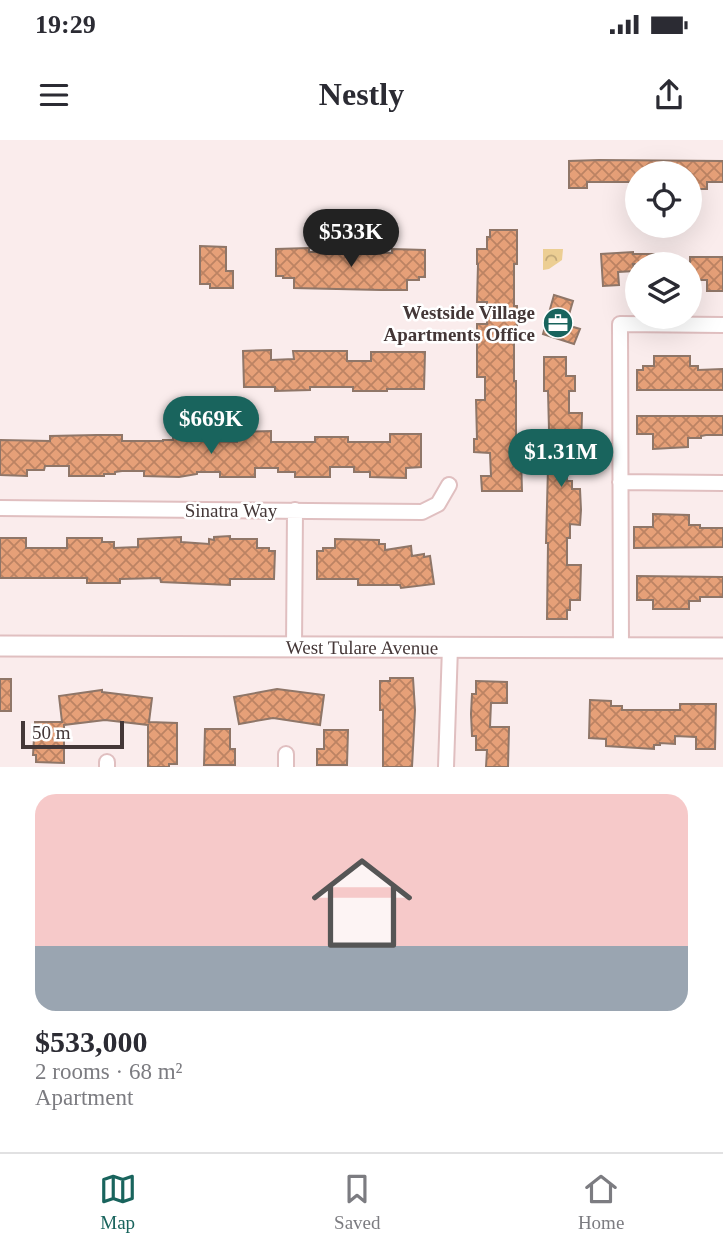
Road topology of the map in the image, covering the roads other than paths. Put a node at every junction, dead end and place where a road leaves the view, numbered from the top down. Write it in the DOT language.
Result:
graph roads {
  1 [pos="723,325"];
  2 [pos="620,482"];
  3 [pos="723,483"];
  4 [pos="449,485"];
  5 [pos="0,508"];
  6 [pos="295,510"];
  7 [pos="0,646"];
  8 [pos="294,647"];
  9 [pos="450,647"];
  10 [pos="621,648"];
  11 [pos="723,648"];
  12 [pos="446,767"];
  1 -- 2 [label="street"];
  2 -- 3 [label="street"];
  2 -- 10 [label="street"];
  4 -- 6 [label="street, Sinatra Way"];
  5 -- 6 [label="street, Sinatra Way"];
  6 -- 8 [label="street"];
  7 -- 8 [label="street, West Tulare Avenue"];
  8 -- 9 [label="street, West Tulare Avenue"];
  9 -- 10 [label="street, West Tulare Avenue"];
  9 -- 12 [label="street"];
  10 -- 11 [label="street, West Tulare Avenue"];
}
